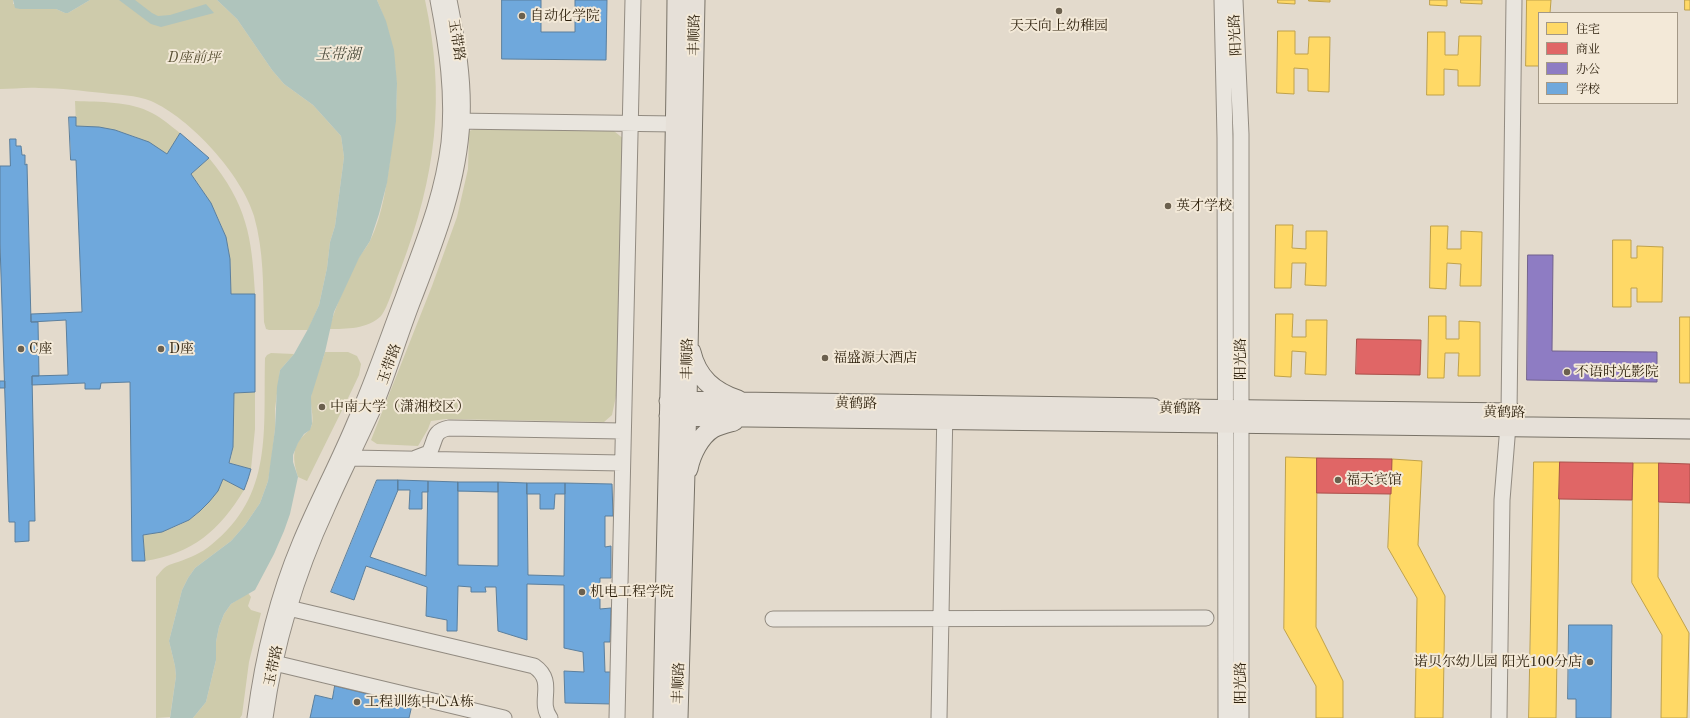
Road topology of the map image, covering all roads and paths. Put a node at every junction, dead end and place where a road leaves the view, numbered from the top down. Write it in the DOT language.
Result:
graph roads {
  1 [pos="438,0"];
  2 [pos="450,0"];
  3 [pos="633,0"];
  4 [pos="677,0"];
  5 [pos="695,0"];
  6 [pos="1222,0"];
  7 [pos="1235,0"];
  8 [pos="1514,0"];
  9 [pos="456,121"];
  10 [pos="631,124"];
  11 [pos="676,124"];
  12 [pos="688,333"];
  13 [pos="678,409"];
  14 [pos="760,410"];
  15 [pos="945,412"];
  16 [pos="1234,416"];
  17 [pos="1690,416"];
  18 [pos="1508,420"];
  19 [pos="1690,428"];
  20 [pos="622,431"];
  21 [pos="433,443"];
  22 [pos="351,458"];
  23 [pos="413,458"];
  24 [pos="447,459"];
  25 [pos="622,463"];
  26 [pos="684,490"];
  27 [pos="283,607"];
  28 [pos="1206,618"];
  29 [pos="773,619"];
  30 [pos="940,619"];
  31 [pos="269,661"];
  32 [pos="548,711"];
  33 [pos="255,718"];
  34 [pos="265,718"];
  35 [pos="504,718"];
  36 [pos="537,718"];
  37 [pos="618,718"];
  38 [pos="663,718"];
  39 [pos="678,718"];
  40 [pos="939,718"];
  41 [pos="1226,718"];
  42 [pos="1241,718"];
  43 [pos="1499,718"];
  1 -- 9 [label="street"];
  2 -- 9 [label="street, 玉带路"];
  3 -- 10 [label="street"];
  4 -- 11 [label="main road"];
  5 -- 12 [label="main road, 丰顺路"];
  6 -- 16 [label="street, 阳光路"];
  7 -- 16 [label="street, 阳光路"];
  8 -- 18 [label="street"];
  9 -- 10 [label="street"];
  9 -- 22 [label="street, 玉带路"];
  9 -- 27 [label="street"];
  10 -- 11 [label="street"];
  10 -- 20 [label="street"];
  11 -- 13 [label="main road"];
  12 -- 13 [label="main road, 丰顺路"];
  12 -- 14 [label="main road"];
  13 -- 14 [label="main road, 黄鹤路"];
  13 -- 26 [label="main road, 丰顺路"];
  13 -- 38 [label="main road"];
  14 -- 15 [label="main road, 黄鹤路"];
  14 -- 26 [label="main road"];
  15 -- 16 [label="main road, 黄鹤路"];
  15 -- 30 [label="street"];
  16 -- 18 [label="main road, 黄鹤路"];
  16 -- 41 [label="street, 阳光路"];
  16 -- 42 [label="street, 阳光路"];
  17 -- 18 [label="main road, 黄鹤路"];
  18 -- 19 [label="main road"];
  18 -- 43 [label="street"];
  20 -- 21 [label="street"];
  20 -- 25 [label="street"];
  21 -- 23 [label="street"];
  21 -- 24 [label="street"];
  22 -- 23 [label="street"];
  22 -- 27 [label="street, 玉带路"];
  23 -- 24 [label="street"];
  24 -- 25 [label="street"];
  25 -- 37 [label="street"];
  26 -- 39 [label="main road, 丰顺路"];
  27 -- 31 [label="street, 玉带路"];
  27 -- 32 [label="street"];
  28 -- 30 [label="street"];
  29 -- 30 [label="street"];
  30 -- 40 [label="street"];
  31 -- 33 [label="street"];
  31 -- 34 [label="street, 玉带路"];
  31 -- 35 [label="street"];
  32 -- 36 [label="street"];
}
